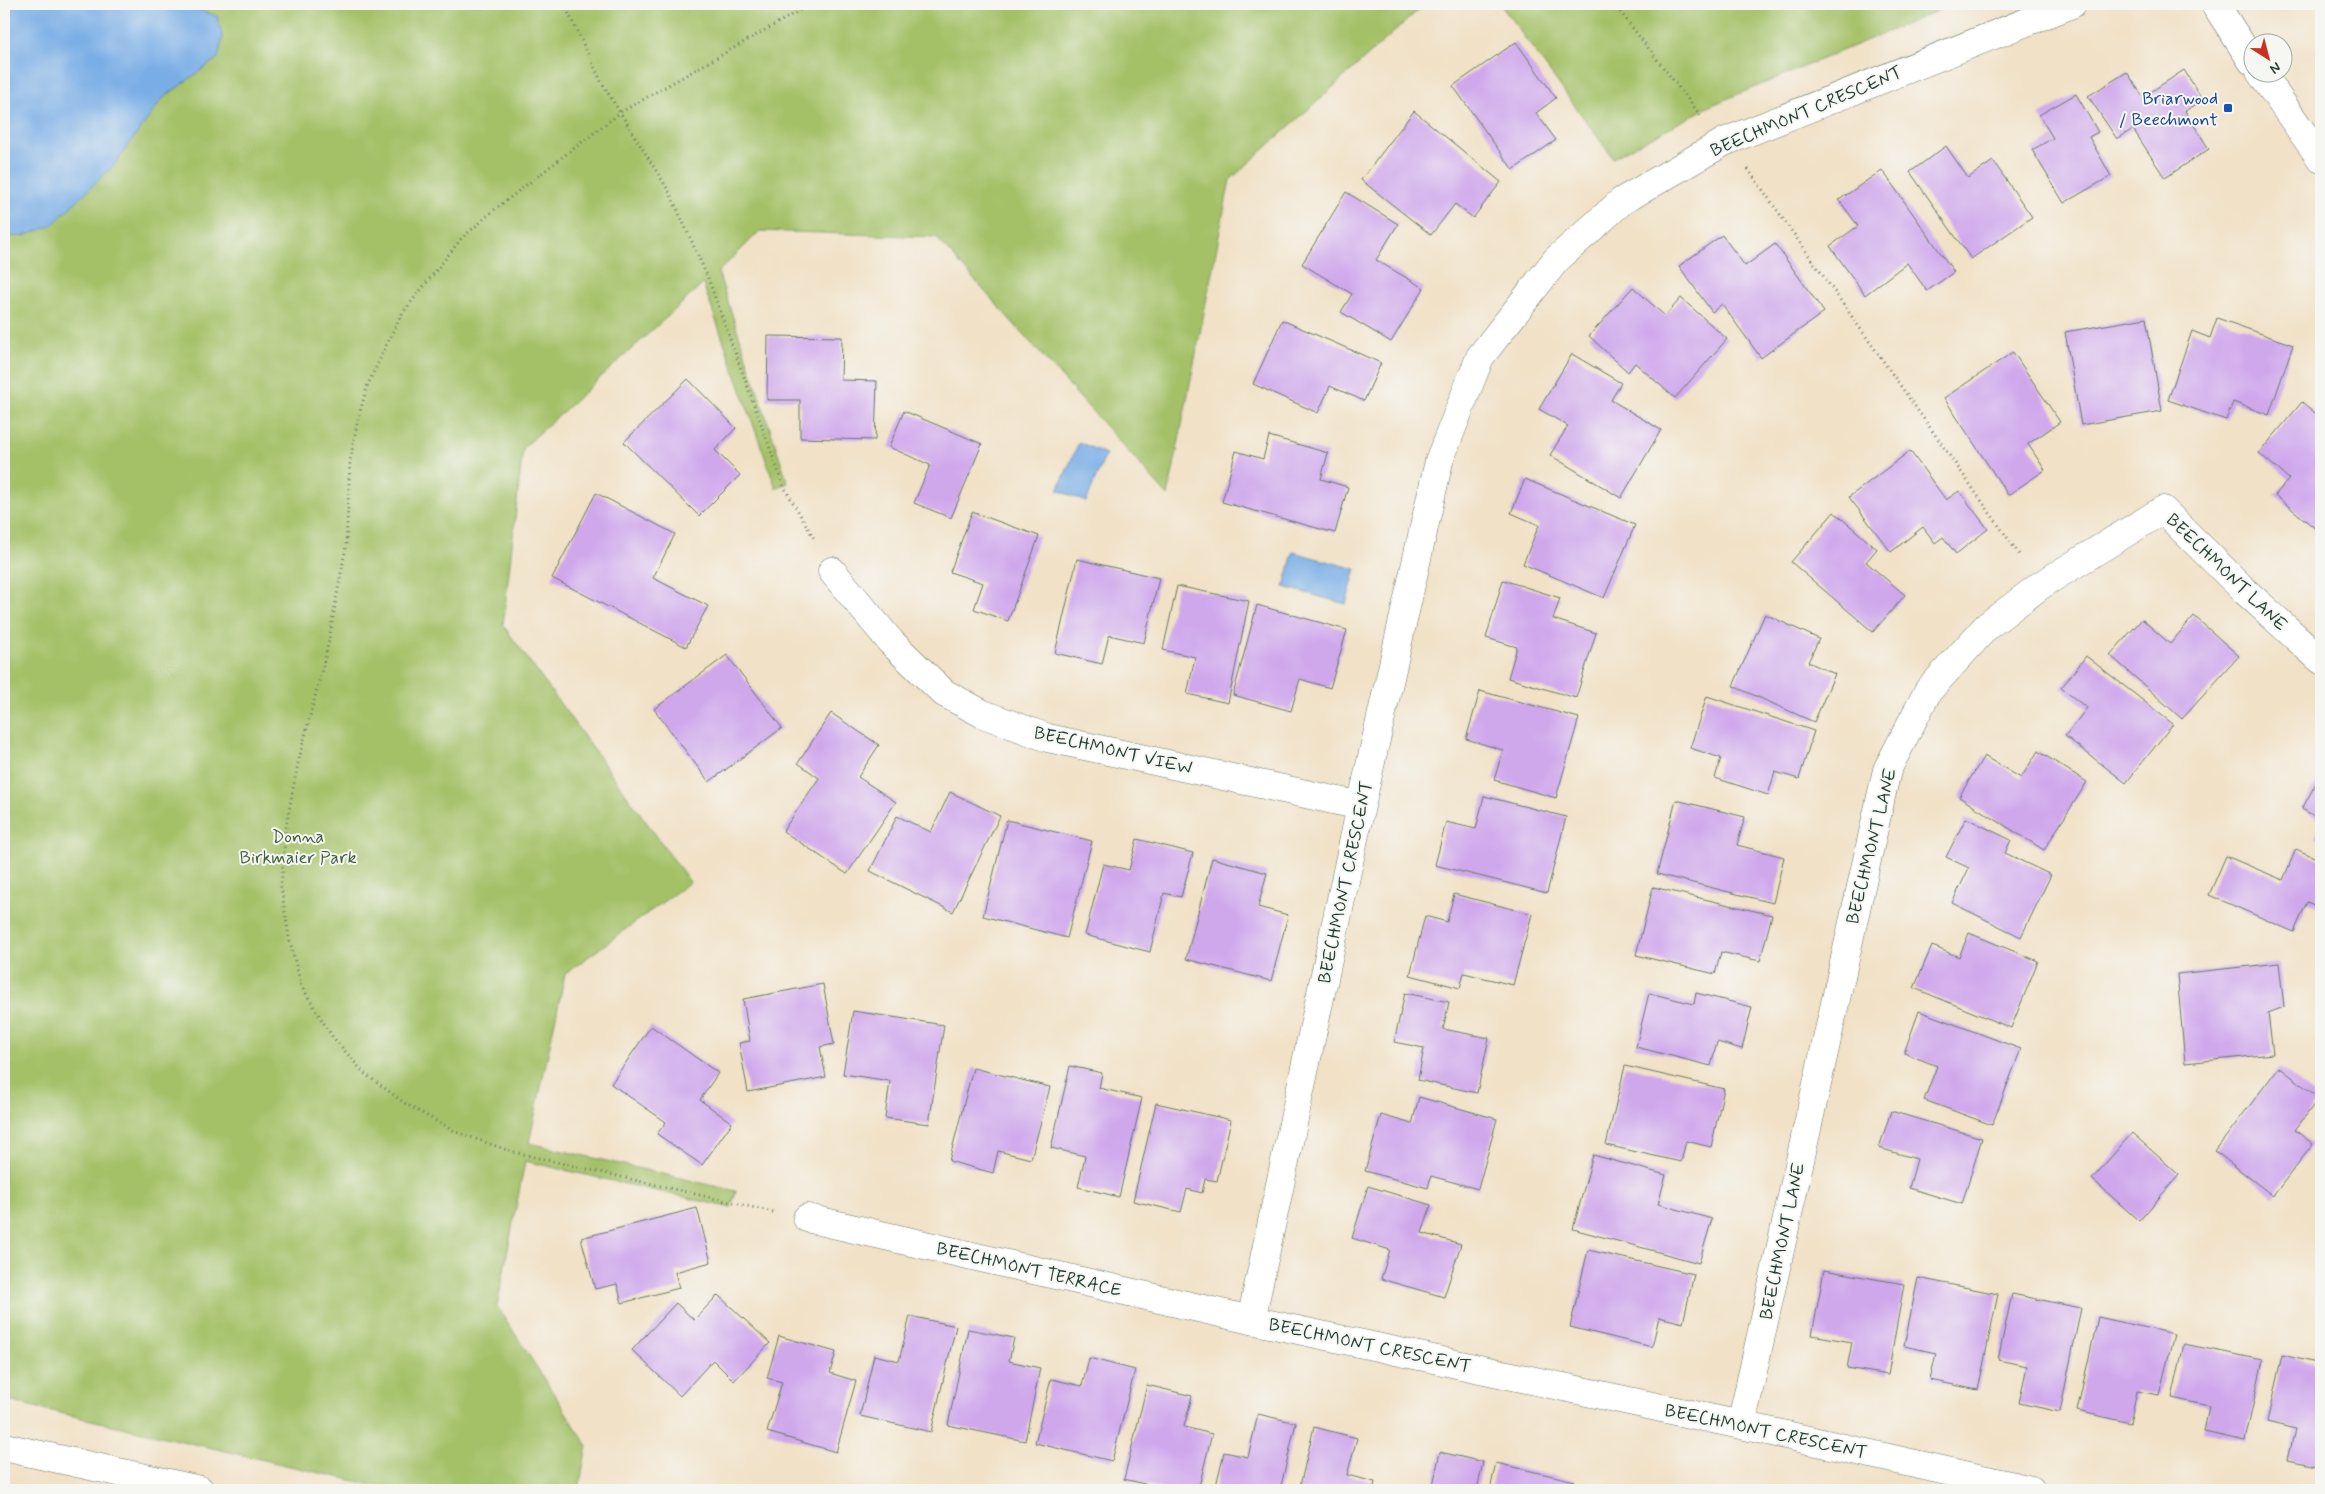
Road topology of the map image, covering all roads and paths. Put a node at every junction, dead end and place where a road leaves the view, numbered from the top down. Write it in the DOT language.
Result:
graph roads {
  1 [pos="564,4"];
  2 [pos="811,4"];
  3 [pos="1614,4"];
  4 [pos="2072,4"];
  5 [pos="2215,4"];
  6 [pos="2242,46"];
  7 [pos="2267,82"];
  8 [pos="621,112"];
  9 [pos="1724,142"];
  10 [pos="2321,160"];
  11 [pos="2025,562"];
  12 [pos="832,571"];
  13 [pos="2321,660"];
  14 [pos="1361,806"];
  15 [pos="735,1204"];
  16 [pos="807,1218"];
  17 [pos="1250,1320"];
  18 [pos="1741,1425"];
  19 [pos="4,1447"];
  20 [pos="200,1490"];
  21 [pos="2031,1490"];
  1 -- 8 [label="path"];
  2 -- 8 [label="path"];
  3 -- 9 [label="path"];
  4 -- 9 [label="street, BEECHMONT CRESCENT"];
  5 -- 6 [label="street"];
  7 -- 10 [label="street"];
  8 -- 12 [label="path"];
  8 -- 15 [label="path"];
  9 -- 11 [label="path"];
  9 -- 14 [label="street, BEECHMONT CRESCENT"];
  12 -- 14 [label="street, BEECHMONT VIEW"];
  13 -- 18 [label="street, BEECHMONT LANE"];
  14 -- 17 [label="street, BEECHMONT CRESCENT"];
  16 -- 17 [label="street, BEECHMONT TERRACE"];
  17 -- 18 [label="street, BEECHMONT CRESCENT"];
  18 -- 21 [label="street, BEECHMONT CRESCENT"];
  19 -- 20 [label="street"];
}
